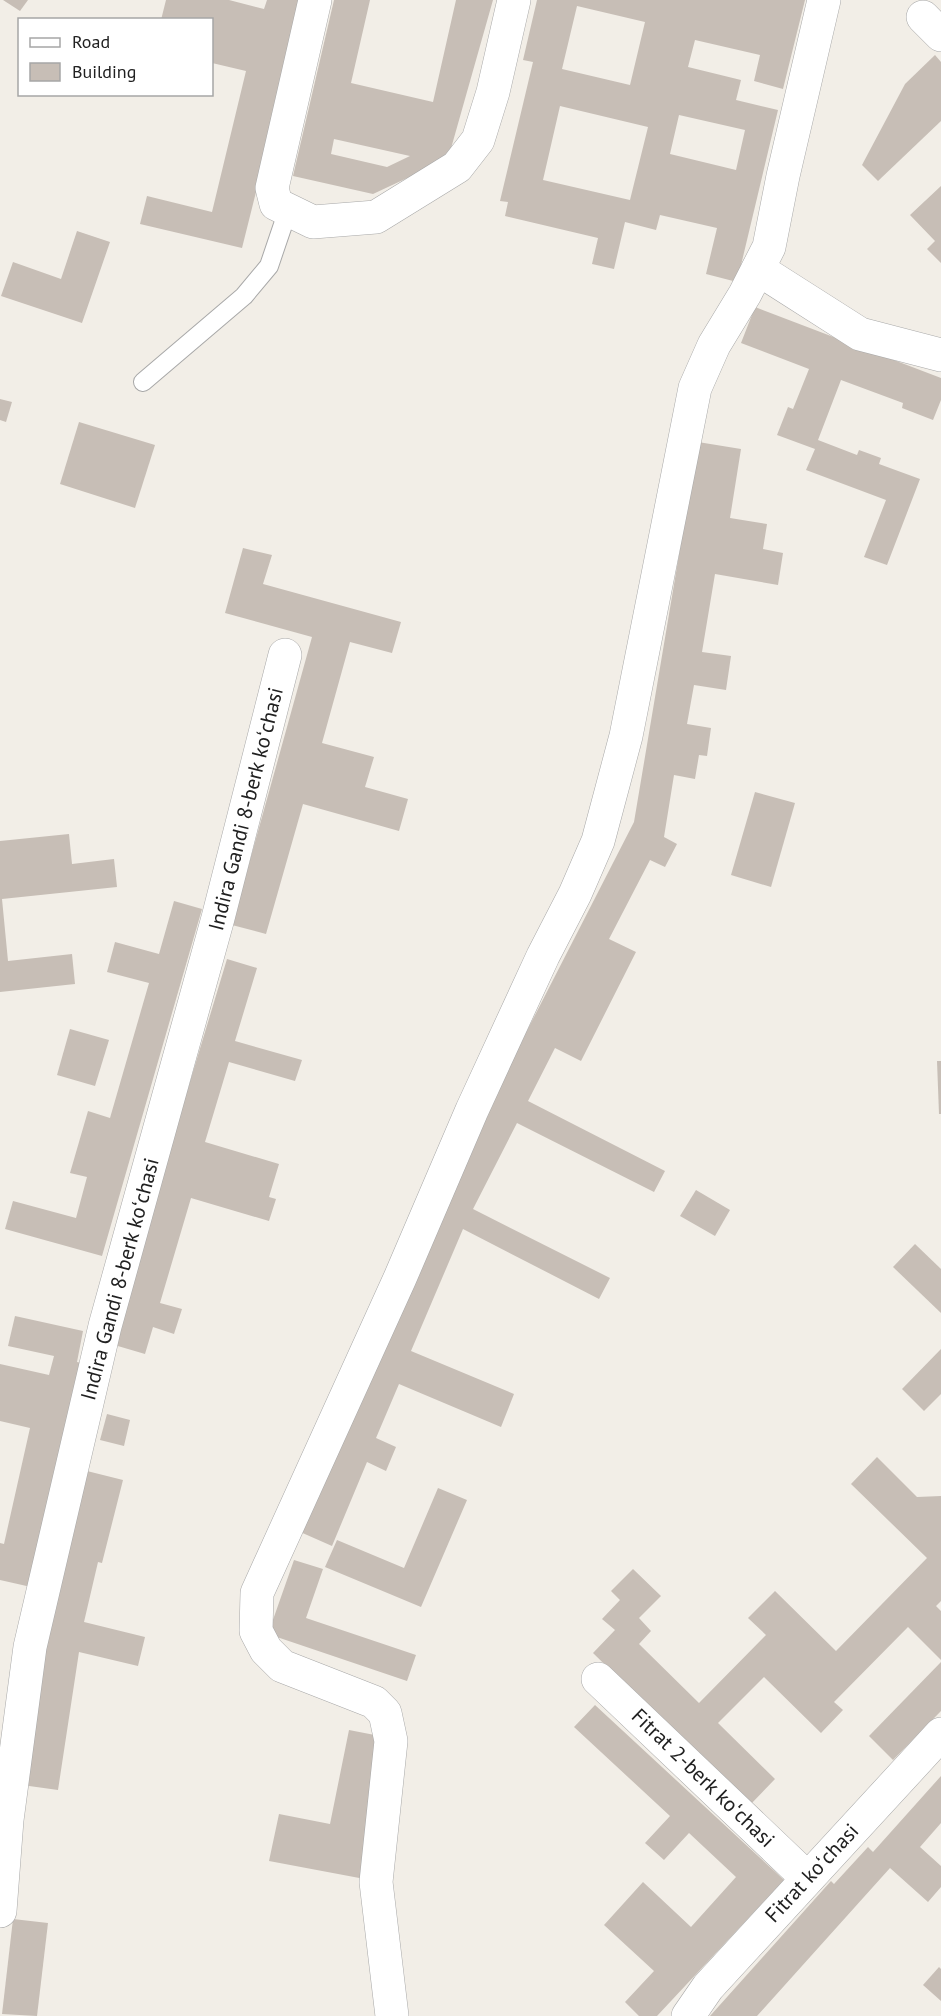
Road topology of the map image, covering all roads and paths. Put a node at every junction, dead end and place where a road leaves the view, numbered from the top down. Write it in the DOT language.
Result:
graph roads {
  1 [pos="315,0"];
  2 [pos="514,0"];
  3 [pos="824,0"];
  4 [pos="288,210"];
  5 [pos="758,269"];
  6 [pos="941,355"];
  7 [pos="143,382"];
  8 [pos="285,655"];
  9 [pos="598,1678"];
  10 [pos="941,1734"];
  11 [pos="807,1878"];
  12 [pos="0,1911"];
  13 [pos="392,2016"];
  14 [pos="688,2016"];
  1 -- 4 [label="street"];
  2 -- 4 [label="street"];
  3 -- 5 [label="street"];
  4 -- 7 [label="lane"];
  5 -- 6 [label="street"];
  5 -- 13 [label="street"];
  8 -- 12 [label="street, Indira Gandi 8-berk koʻchasi"];
  9 -- 11 [label="street, Fitrat 2-berk koʻchasi"];
  10 -- 11 [label="street, Fitrat koʻchasi"];
  11 -- 14 [label="street, Fitrat koʻchasi"];
}
